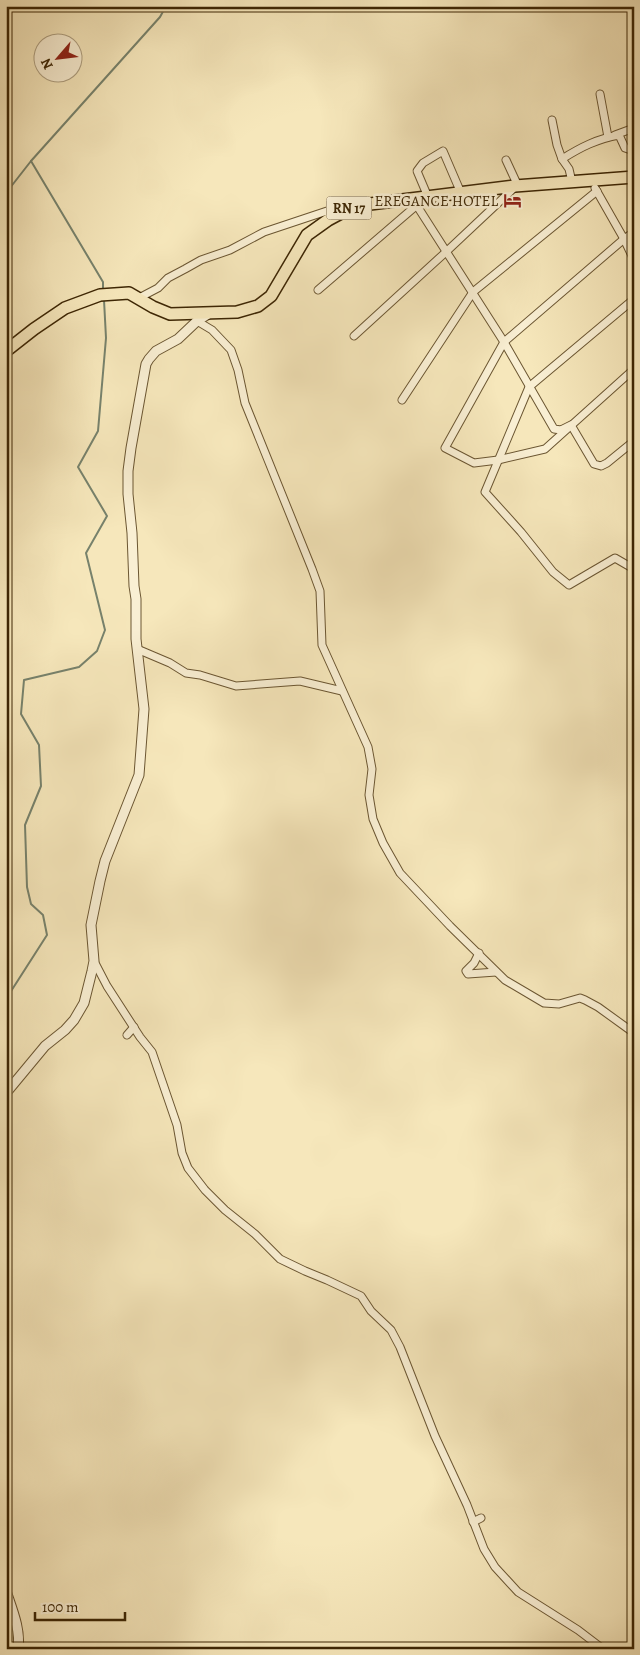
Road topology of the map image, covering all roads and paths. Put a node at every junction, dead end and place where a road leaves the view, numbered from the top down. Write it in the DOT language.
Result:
graph roads {
  1 [pos="600,94"];
  2 [pos="552,120"];
  3 [pos="634,128"];
  4 [pos="609,137"];
  5 [pos="634,152"];
  6 [pos="562,159"];
  7 [pos="506,160"];
  8 [pos="634,177"];
  9 [pos="572,182"];
  10 [pos="517,186"];
  11 [pos="593,186"];
  12 [pos="461,193"];
  13 [pos="428,197"];
  14 [pos="415,202"];
  15 [pos="343,210"];
  16 [pos="634,232"];
  17 [pos="624,239"];
  18 [pos="447,251"];
  19 [pos="634,260"];
  20 [pos="318,290"];
  21 [pos="473,292"];
  22 [pos="137,299"];
  23 [pos="634,299"];
  24 [pos="210,313"];
  25 [pos="197,322"];
  26 [pos="354,336"];
  27 [pos="504,342"];
  28 [pos="6,351"];
  29 [pos="634,369"];
  30 [pos="529,387"];
  31 [pos="402,400"];
  32 [pos="571,425"];
  33 [pos="634,441"];
  34 [pos="498,460"];
  35 [pos="634,569"];
  36 [pos="137,649"];
  37 [pos="342,691"];
  38 [pos="479,953"];
  39 [pos="94,961"];
  40 [pos="496,972"];
  41 [pos="134,1027"];
  42 [pos="634,1033"];
  43 [pos="127,1035"];
  44 [pos="6,1093"];
  45 [pos="481,1518"];
  46 [pos="473,1522"];
  47 [pos="6,1591"];
  48 [pos="18,1649"];
  49 [pos="603,1649"];
  1 -- 4 [label="street"];
  2 -- 6 [label="street"];
  3 -- 4 [label="street"];
  4 -- 5 [label="street"];
  4 -- 6 [label="street"];
  6 -- 9 [label="street"];
  7 -- 10 [label="street"];
  8 -- 11 [label="main road, RN 17"];
  9 -- 10 [label="main road, RN 17"];
  9 -- 11 [label="main road, RN 17"];
  10 -- 12 [label="main road, RN 17"];
  10 -- 18 [label="street"];
  11 -- 17 [label="street"];
  11 -- 21 [label="street"];
  12 -- 13 [label="main road, RN 17"];
  12 -- 13 [label="street"];
  13 -- 14 [label="main road, RN 17"];
  14 -- 15 [label="main road, RN 17"];
  14 -- 18 [label="street"];
  14 -- 20 [label="street"];
  15 -- 22 [label="street"];
  15 -- 24 [label="main road, RN 17"];
  16 -- 17 [label="street"];
  17 -- 19 [label="street"];
  17 -- 27 [label="street"];
  18 -- 21 [label="street"];
  18 -- 26 [label="street"];
  21 -- 27 [label="street"];
  21 -- 31 [label="street"];
  22 -- 24 [label="main road, RN 17"];
  22 -- 28 [label="main road, RN 17"];
  23 -- 30 [label="street"];
  24 -- 25 [label="street"];
  25 -- 36 [label="street"];
  25 -- 37 [label="street"];
  27 -- 30 [label="street"];
  27 -- 34 [label="street"];
  29 -- 32 [label="street"];
  30 -- 32 [label="street"];
  30 -- 34 [label="street"];
  32 -- 33 [label="street"];
  32 -- 34 [label="street"];
  34 -- 35 [label="street"];
  36 -- 37 [label="street"];
  36 -- 39 [label="street"];
  37 -- 38 [label="street"];
  38 -- 40 [label="street"];
  38 -- 40 [label="street"];
  39 -- 41 [label="street"];
  39 -- 44 [label="street"];
  40 -- 42 [label="street"];
  41 -- 43 [label="street"];
  41 -- 46 [label="street"];
  45 -- 46 [label="street"];
  46 -- 49 [label="street"];
  47 -- 48 [label="street"];
}
